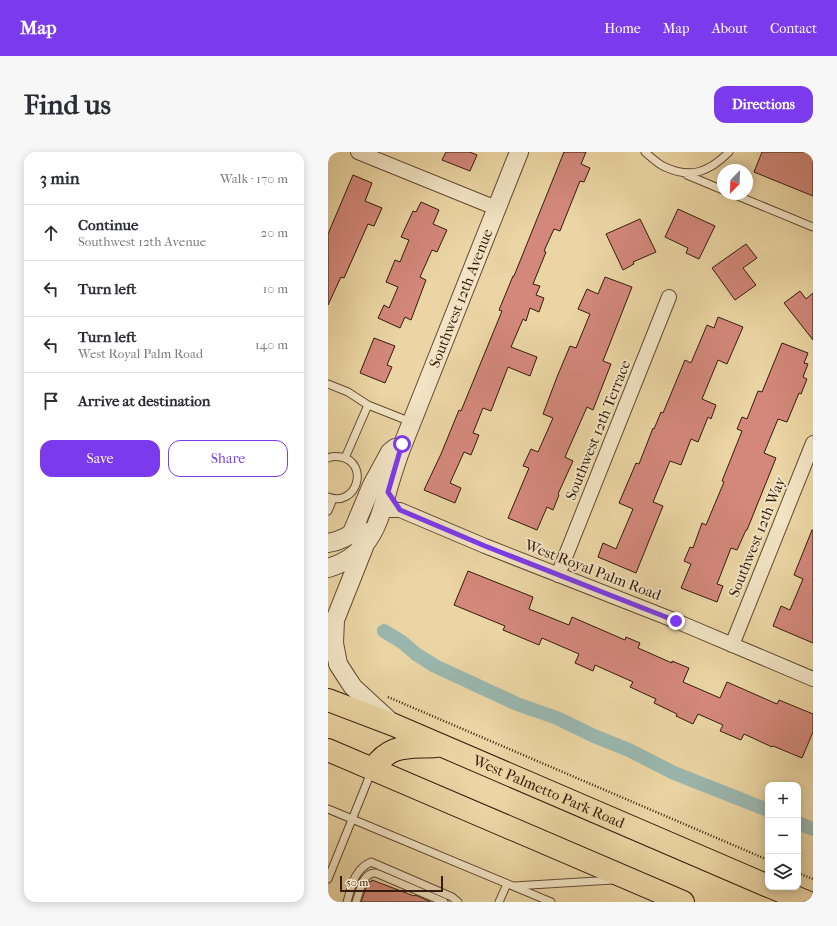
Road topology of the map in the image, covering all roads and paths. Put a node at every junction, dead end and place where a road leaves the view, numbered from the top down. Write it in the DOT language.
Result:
graph roads {
  1 [pos="358,152"];
  2 [pos="519,152"];
  3 [pos="645,152"];
  4 [pos="729,152"];
  5 [pos="687,174"];
  6 [pos="717,187"];
  7 [pos="747,200"];
  8 [pos="496,208"];
  9 [pos="813,228"];
  10 [pos="669,297"];
  11 [pos="328,384"];
  12 [pos="368,405"];
  13 [pos="411,422"];
  14 [pos="813,443"];
  15 [pos="402,444"];
  16 [pos="328,458"];
  17 [pos="345,458"];
  18 [pos="364,484"];
  19 [pos="330,498"];
  20 [pos="392,503"];
  21 [pos="328,511"];
  22 [pos="358,539"];
  23 [pos="328,543"];
  24 [pos="328,568"];
  25 [pos="558,575"];
  26 [pos="732,645"];
  27 [pos="813,679"];
  28 [pos="382,694"];
  29 [pos="328,700"];
  30 [pos="394,725"];
  31 [pos="441,746"];
  32 [pos="328,750"];
  33 [pos="373,769"];
  34 [pos="328,809"];
  35 [pos="352,820"];
  36 [pos="765,859"];
  37 [pos="331,861"];
  38 [pos="801,874"];
  39 [pos="630,879"];
  40 [pos="813,879"];
  41 [pos="328,880"];
  42 [pos="509,885"];
  43 [pos="765,885"];
  44 [pos="778,890"];
  45 [pos="347,902"];
  46 [pos="356,902"];
  47 [pos="444,902"];
  48 [pos="458,902"];
  49 [pos="499,902"];
  50 [pos="551,902"];
  51 [pos="683,902"];
  52 [pos="807,902"];
  1 -- 8 [label="street"];
  2 -- 8 [label="street, Southwest 12th Avenue"];
  3 -- 5 [label="lane"];
  4 -- 5 [label="lane"];
  5 -- 6 [label="lane"];
  7 -- 9 [label="lane"];
  8 -- 13 [label="street, Southwest 12th Avenue"];
  10 -- 25 [label="street, Southwest 12th Terrace"];
  11 -- 12 [label="lane"];
  12 -- 13 [label="lane"];
  12 -- 17 [label="lane"];
  13 -- 15 [label="street, Southwest 12th Avenue"];
  14 -- 26 [label="street, Southwest 12th Way"];
  15 -- 18 [label="street, Southwest 12th Avenue"];
  15 -- 20 [label="street, Southwest 12th Avenue"];
  16 -- 17 [label="lane"];
  17 -- 18 [label="lane"];
  18 -- 19 [label="lane"];
  18 -- 20 [label="lane"];
  18 -- 22 [label="street, Southwest 12th Avenue"];
  19 -- 21 [label="lane"];
  20 -- 22 [label="street, Southwest 12th Avenue"];
  20 -- 25 [label="street, West Royal Palm Road"];
  22 -- 23 [label="street"];
  22 -- 24 [label="street, Southwest 12th Avenue"];
  22 -- 30 [label="street"];
  25 -- 26 [label="street, West Royal Palm Road"];
  26 -- 27 [label="street, West Royal Palm Road"];
  28 -- 36 [label="path"];
  29 -- 30 [label="main road, West Palmetto Park Road"];
  30 -- 31 [label="main road, West Palmetto Park Road"];
  31 -- 33 [label="main road"];
  31 -- 43 [label="main road, West Palmetto Park Road"];
  32 -- 33 [label="main road"];
  33 -- 35 [label="lane"];
  33 -- 39 [label="main road"];
  34 -- 35 [label="lane"];
  35 -- 37 [label="lane"];
  35 -- 42 [label="lane"];
  37 -- 41 [label="lane"];
  38 -- 40 [label="path"];
  39 -- 42 [label="lane"];
  39 -- 51 [label="main road"];
  42 -- 49 [label="lane"];
  42 -- 50 [label="lane"];
  44 -- 52 [label="main road"];
  45 -- 48 [label="lane"];
  46 -- 47 [label="lane"];
}
